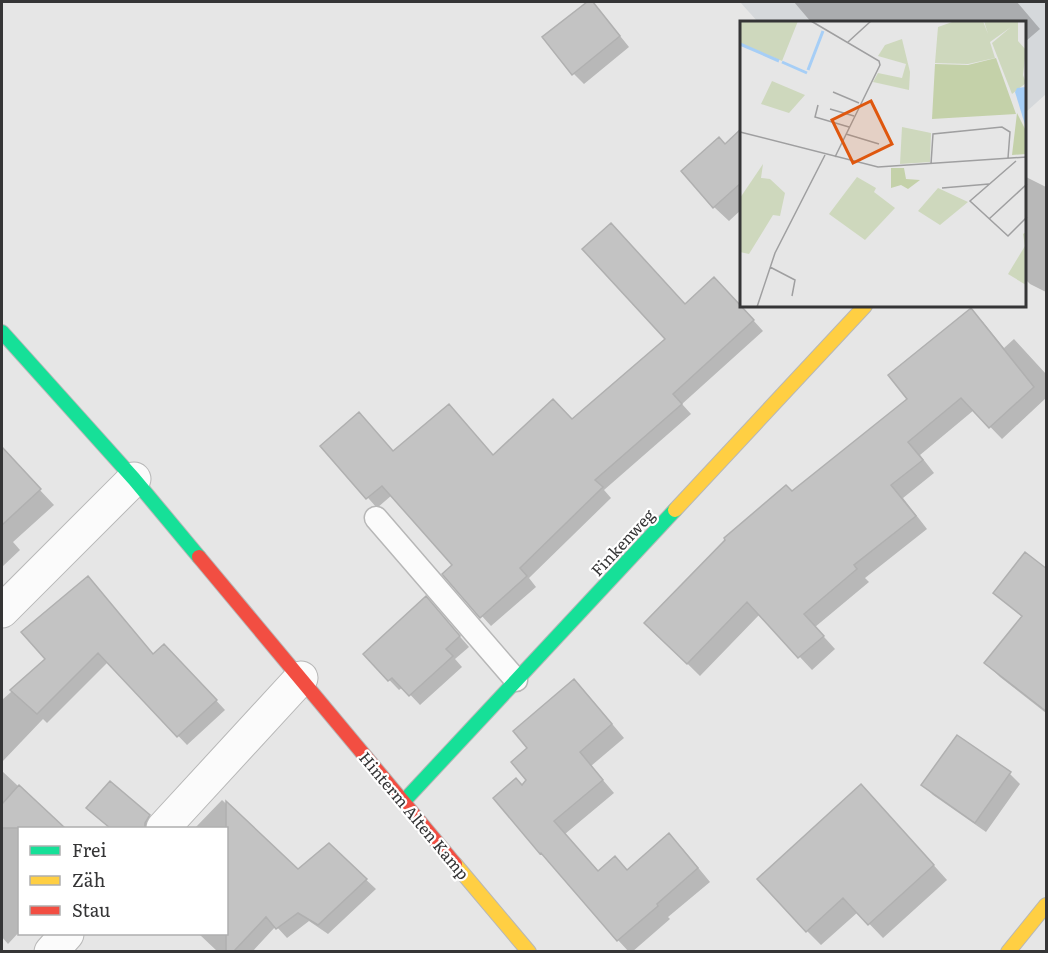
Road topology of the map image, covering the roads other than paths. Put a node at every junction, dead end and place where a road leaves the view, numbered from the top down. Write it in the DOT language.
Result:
graph roads {
  1 [pos="863,308"];
  2 [pos="2,332"];
  3 [pos="134,479"];
  4 [pos="376,518"];
  5 [pos="2,611"];
  6 [pos="301,678"];
  7 [pos="516,681"];
  8 [pos="404,801"];
  9 [pos="164,827"];
  10 [pos="1047,905"];
  11 [pos="65,935"];
  12 [pos="51,951"];
  13 [pos="529,951"];
  14 [pos="1008,951"];
  1 -- 7 [label="street, Finkenweg"];
  2 -- 3 [label="street, Hinterm Alten Kamp"];
  3 -- 5 [label="street"];
  3 -- 6 [label="street, Hinterm Alten Kamp"];
  4 -- 7 [label="lane"];
  6 -- 8 [label="street, Hinterm Alten Kamp"];
  6 -- 9 [label="street"];
  7 -- 8 [label="street, Finkenweg"];
  8 -- 13 [label="street, Hinterm Alten Kamp"];
  10 -- 14 [label="street"];
  11 -- 12 [label="street"];
}
